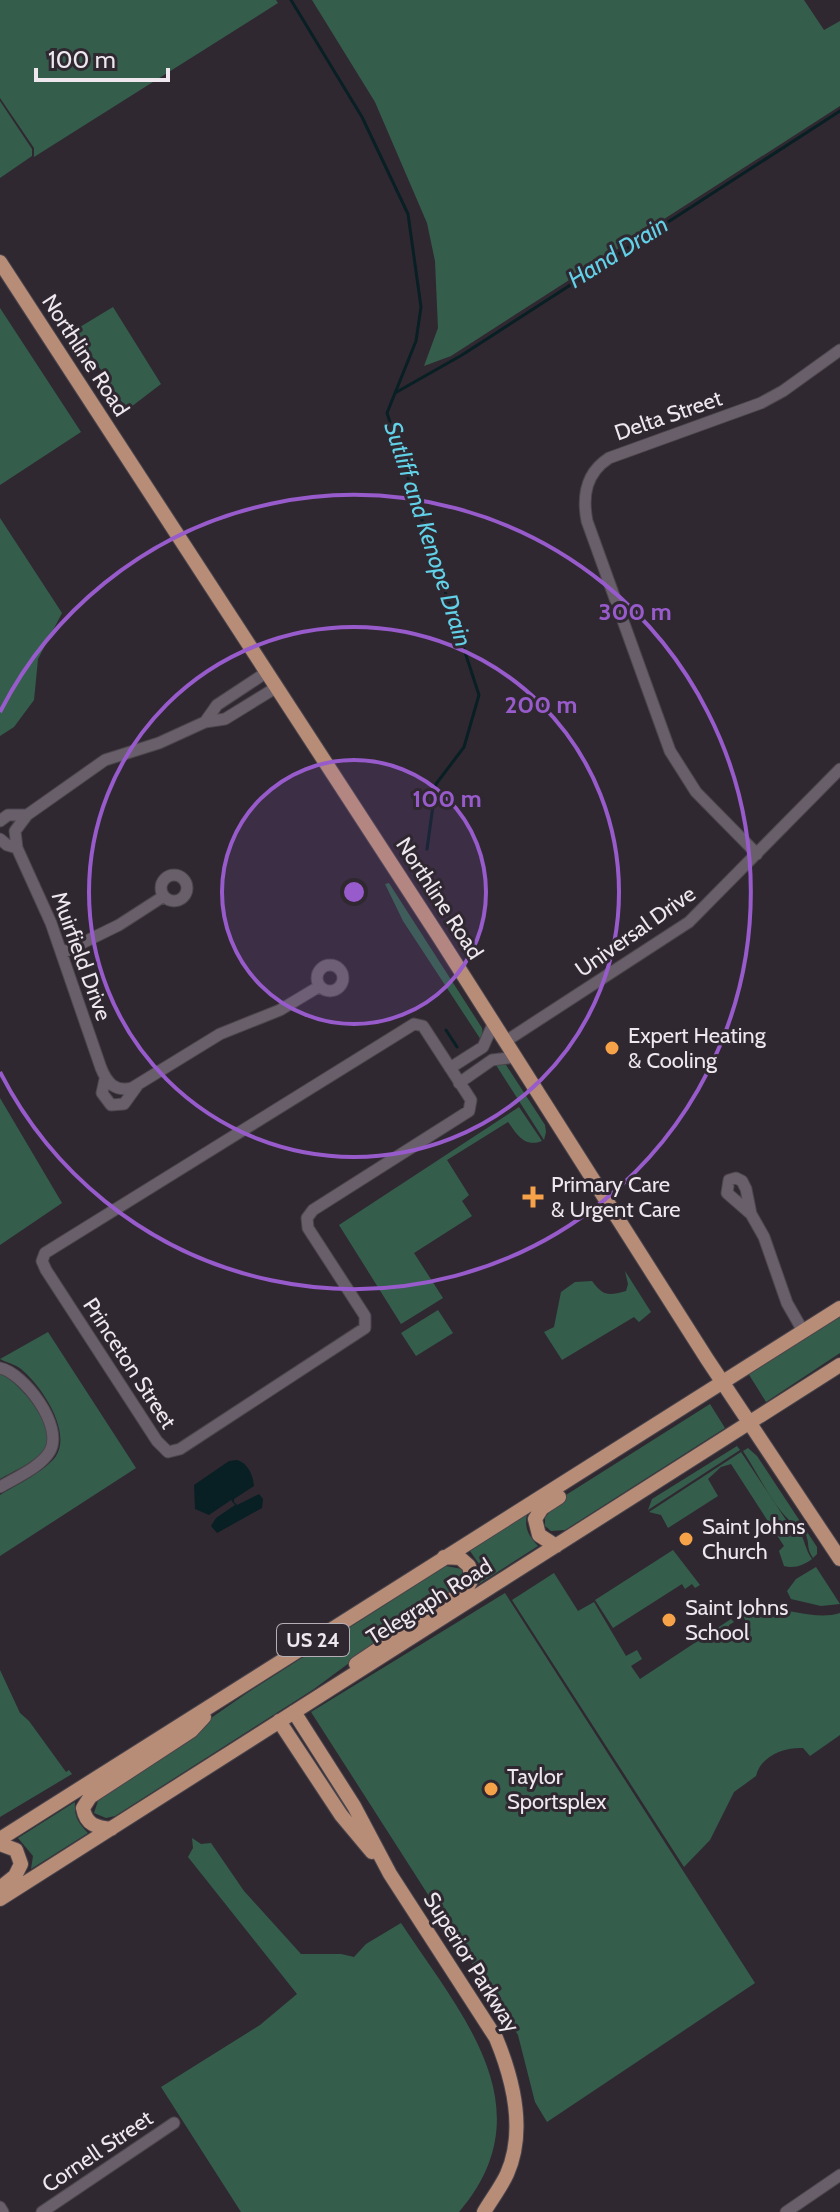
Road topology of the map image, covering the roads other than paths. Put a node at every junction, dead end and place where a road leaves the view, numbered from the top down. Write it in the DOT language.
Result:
graph roads {
  1 [pos="0,262"];
  2 [pos="840,350"];
  3 [pos="267,672"];
  4 [pos="277,687"];
  5 [pos="205,722"];
  6 [pos="840,769"];
  7 [pos="27,815"];
  8 [pos="0,821"];
  9 [pos="0,839"];
  10 [pos="17,848"];
  11 [pos="757,854"];
  12 [pos="164,896"];
  13 [pos="62,953"];
  14 [pos="320,986"];
  15 [pos="494,1022"];
  16 [pos="506,1041"];
  17 [pos="516,1057"];
  18 [pos="450,1068"];
  19 [pos="105,1079"];
  20 [pos="459,1083"];
  21 [pos="138,1085"];
  22 [pos="751,1214"];
  23 [pos="840,1308"];
  24 [pos="803,1331"];
  25 [pos="840,1365"];
  26 [pos="0,1368"];
  27 [pos="723,1382"];
  28 [pos="696,1400"];
  29 [pos="751,1423"];
  30 [pos="0,1487"];
  31 [pos="556,1546"];
  32 [pos="444,1557"];
  33 [pos="840,1559"];
  34 [pos="336,1685"];
  35 [pos="224,1697"];
  36 [pos="294,1712"];
  37 [pos="279,1721"];
  38 [pos="111,1829"];
  39 [pos="0,1842"];
  40 [pos="390,1874"];
  41 [pos="0,1888"];
  42 [pos="0,1899"];
  43 [pos="174,2123"];
  44 [pos="840,2175"];
  45 [pos="42,2212"];
  46 [pos="484,2212"];
  47 [pos="786,2212"];
  1 -- 3 [label="main road, Northline Road"];
  2 -- 11 [label="street, Delta Street"];
  3 -- 4 [label="main road, Northline Road"];
  3 -- 5 [label="street"];
  4 -- 5 [label="street"];
  4 -- 15 [label="main road, Northline Road"];
  5 -- 7 [label="street"];
  6 -- 11 [label="street, Universal Drive"];
  7 -- 8 [label="street"];
  7 -- 10 [label="street"];
  9 -- 10 [label="street"];
  10 -- 13 [label="street, Muirfield Drive"];
  11 -- 16 [label="street, Universal Drive"];
  12 -- 13 [label="street"];
  13 -- 19 [label="street, Muirfield Drive"];
  14 -- 21 [label="street"];
  15 -- 16 [label="main road, Northline Road"];
  15 -- 18 [label="street"];
  16 -- 17 [label="main road, Northline Road"];
  17 -- 20 [label="street"];
  17 -- 27 [label="main road, Northline Road"];
  18 -- 20 [label="street, Princeton Street"];
  18 -- 20 [label="street, Princeton Street"];
  19 -- 21 [label="street"];
  19 -- 21 [label="street, Muirfield Drive"];
  22 -- 24 [label="street"];
  23 -- 24 [label="main road, Telegraph Road / US 24"];
  24 -- 27 [label="main road, Telegraph Road / US 24"];
  25 -- 29 [label="main road, Telegraph Road / US 24"];
  26 -- 30 [label="street"];
  27 -- 28 [label="main road, Telegraph Road / US 24"];
  27 -- 29 [label="main road, Northline Road"];
  28 -- 31 [label="main road"];
  28 -- 32 [label="main road, Telegraph Road / US 24"];
  29 -- 31 [label="main road, Telegraph Road / US 24"];
  29 -- 33 [label="main road, Northline Road"];
  31 -- 34 [label="main road, Telegraph Road / US 24"];
  32 -- 34 [label="main road"];
  32 -- 35 [label="main road, Telegraph Road / US 24"];
  34 -- 36 [label="main road, Telegraph Road / US 24"];
  35 -- 38 [label="main road"];
  35 -- 39 [label="main road, Telegraph Road / US 24"];
  36 -- 37 [label="main road, Telegraph Road / US 24"];
  36 -- 40 [label="main road, Superior Parkway"];
  37 -- 38 [label="main road, Telegraph Road / US 24"];
  37 -- 40 [label="main road, Superior Parkway"];
  38 -- 42 [label="main road, Telegraph Road / US 24"];
  39 -- 41 [label="main road"];
  40 -- 46 [label="main road, Superior Parkway"];
  43 -- 45 [label="street, Cornell Street"];
  44 -- 47 [label="street"];
}
